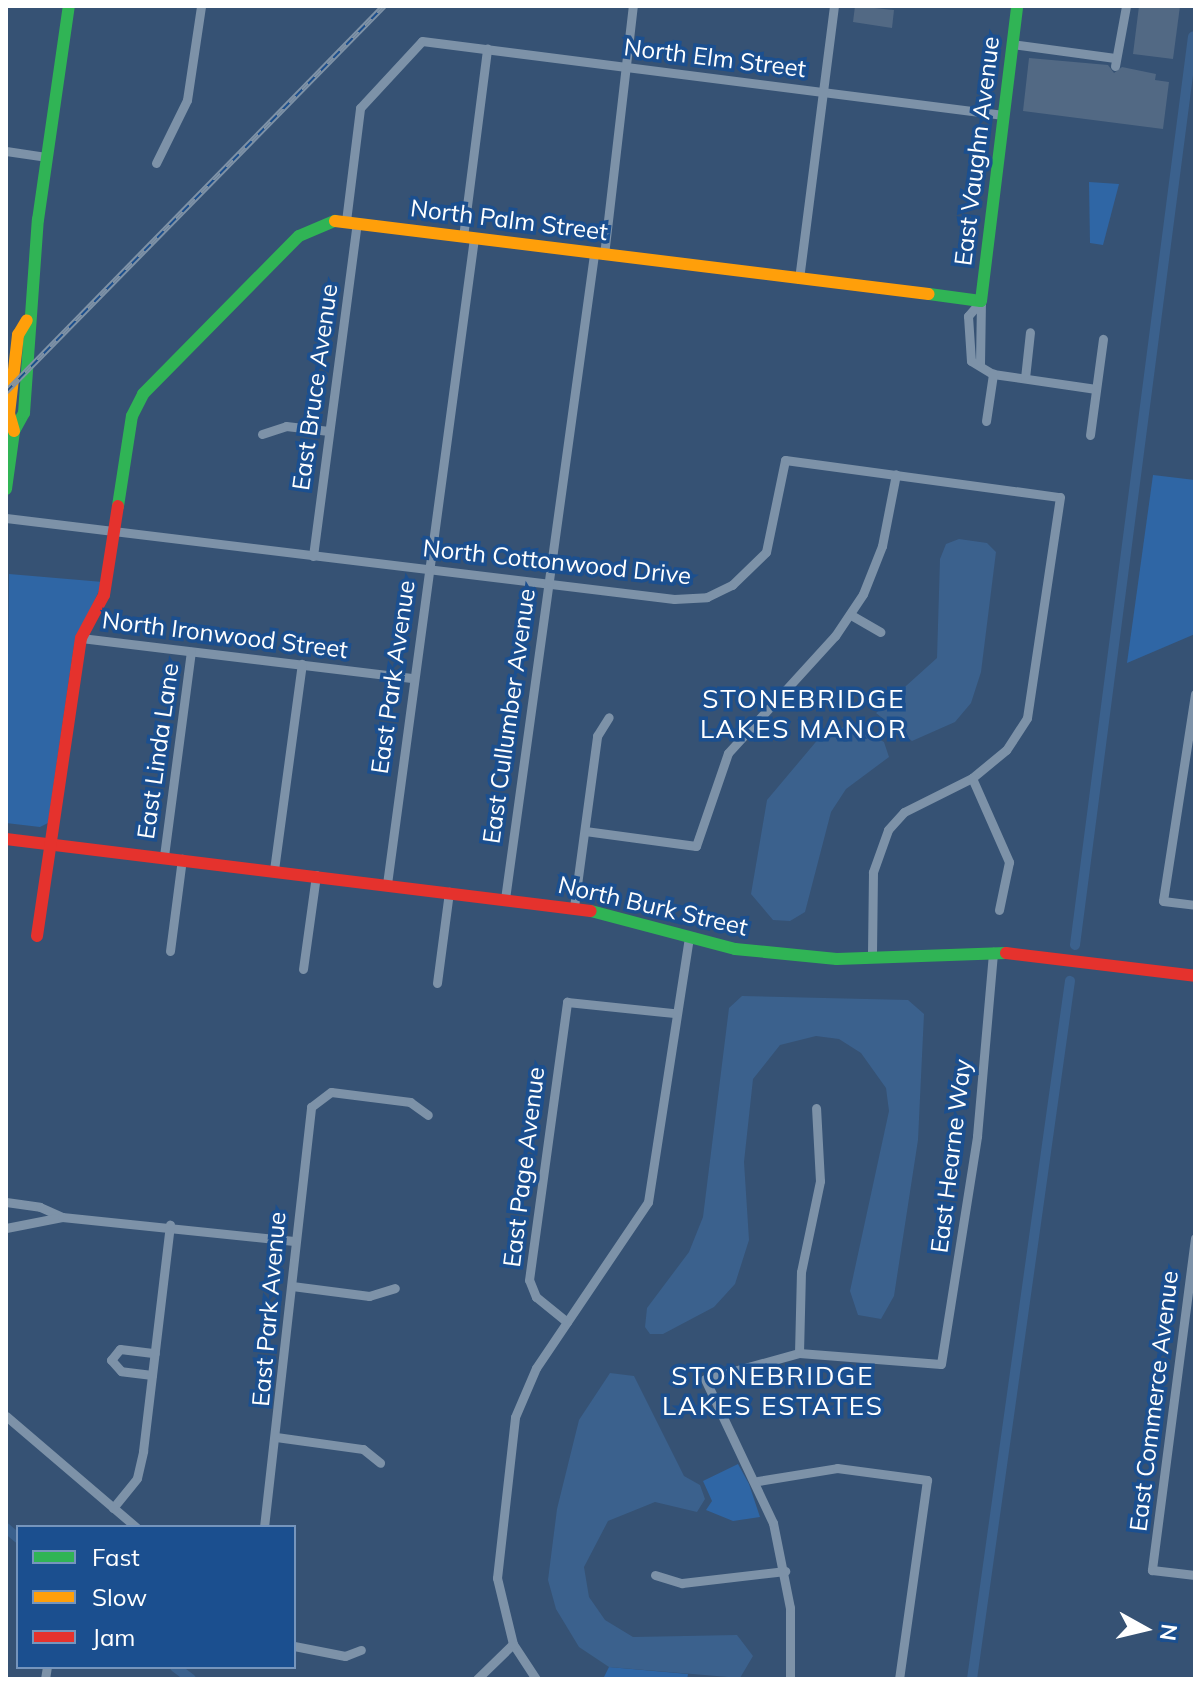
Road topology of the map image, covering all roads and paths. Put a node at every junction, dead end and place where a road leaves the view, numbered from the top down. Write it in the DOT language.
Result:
graph roads {
  1 [pos="69,6"];
  2 [pos="201,6"];
  3 [pos="633,6"];
  4 [pos="834,6"];
  5 [pos="1017,6"];
  6 [pos="1126,6"];
  7 [pos="422,41"];
  8 [pos="1012,44"];
  9 [pos="487,49"];
  10 [pos="626,66"];
  11 [pos="824,92"];
  12 [pos="1003,115"];
  13 [pos="6,151"];
  14 [pos="46,157"];
  15 [pos="156,163"];
  16 [pos="352,222"];
  17 [pos="469,238"];
  18 [pos="599,254"];
  19 [pos="799,279"];
  20 [pos="981,301"];
  21 [pos="1030,332"];
  22 [pos="1103,339"];
  23 [pos="980,364"];
  24 [pos="993,374"];
  25 [pos="1025,378"];
  26 [pos="1096,389"];
  27 [pos="986,421"];
  28 [pos="329,431"];
  29 [pos="262,434"];
  30 [pos="1090,435"];
  31 [pos="896,474"];
  32 [pos="6,489"];
  33 [pos="6,518"];
  34 [pos="113,532"];
  35 [pos="313,556"];
  36 [pos="428,569"];
  37 [pos="548,584"];
  38 [pos="851,615"];
  39 [pos="880,632"];
  40 [pos="81,638"];
  41 [pos="191,652"];
  42 [pos="302,664"];
  43 [pos="412,678"];
  44 [pos="1193,694"];
  45 [pos="609,717"];
  46 [pos="972,778"];
  47 [pos="585,831"];
  48 [pos="6,839"];
  49 [pos="52,844"];
  50 [pos="164,856"];
  51 [pos="182,859"];
  52 [pos="274,870"];
  53 [pos="316,875"];
  54 [pos="387,884"];
  55 [pos="449,892"];
  56 [pos="505,899"];
  57 [pos="1195,905"];
  58 [pos="574,907"];
  59 [pos="999,910"];
  60 [pos="37,936"];
  61 [pos="689,938"];
  62 [pos="170,951"];
  63 [pos="993,952"];
  64 [pos="872,958"];
  65 [pos="303,969"];
  66 [pos="1195,976"];
  67 [pos="437,983"];
  68 [pos="674,1013"];
  69 [pos="816,1108"];
  70 [pos="428,1115"];
  71 [pos="6,1202"];
  72 [pos="62,1217"];
  73 [pos="170,1225"];
  74 [pos="6,1228"];
  75 [pos="1195,1238"];
  76 [pos="294,1241"];
  77 [pos="292,1286"];
  78 [pos="395,1288"];
  79 [pos="1191,1307"];
  80 [pos="567,1322"];
  81 [pos="155,1353"];
  82 [pos="799,1353"];
  83 [pos="152,1375"];
  84 [pos="6,1416"];
  85 [pos="276,1437"];
  86 [pos="380,1463"];
  87 [pos="758,1481"];
  88 [pos="113,1508"];
  89 [pos="134,1525"];
  90 [pos="264,1525"];
  91 [pos="785,1571"];
  92 [pos="655,1575"];
  93 [pos="1195,1575"];
  94 [pos="513,1644"];
  95 [pos="296,1646"];
  96 [pos="361,1650"];
  97 [pos="477,1679"];
  98 [pos="536,1679"];
  99 [pos="790,1679"];
  100 [pos="899,1679"];
  1 -- 14 [label="street"];
  2 -- 15 [label="street"];
  3 -- 10 [label="street, East Cullumber Avenue"];
  4 -- 11 [label="street"];
  5 -- 8 [label="street, East Vaughn Avenue"];
  6 -- 8 [label="street"];
  7 -- 9 [label="street, North Elm Street"];
  7 -- 16 [label="street, East Bruce Avenue"];
  8 -- 12 [label="street, East Vaughn Avenue"];
  9 -- 10 [label="street, North Elm Street"];
  9 -- 17 [label="street, East Park Avenue"];
  10 -- 11 [label="street, North Elm Street"];
  10 -- 18 [label="street, East Cullumber Avenue"];
  11 -- 12 [label="street, North Elm Street"];
  11 -- 19 [label="street"];
  12 -- 20 [label="street, East Vaughn Avenue"];
  13 -- 14 [label="street"];
  14 -- 32 [label="street"];
  16 -- 17 [label="street, North Palm Street"];
  16 -- 28 [label="street, East Bruce Avenue"];
  16 -- 34 [label="street, North Palm Street"];
  17 -- 18 [label="street, North Palm Street"];
  17 -- 36 [label="street, East Park Avenue"];
  18 -- 19 [label="street, North Palm Street"];
  18 -- 37 [label="street, East Cullumber Avenue"];
  19 -- 20 [label="street, North Palm Street"];
  20 -- 23 [label="street"];
  20 -- 23 [label="street"];
  21 -- 25 [label="street"];
  22 -- 26 [label="street"];
  23 -- 24 [label="street"];
  24 -- 25 [label="street"];
  24 -- 27 [label="street"];
  25 -- 26 [label="street"];
  26 -- 30 [label="street"];
  28 -- 29 [label="street"];
  28 -- 35 [label="street, East Bruce Avenue"];
  31 -- 37 [label="street, North Cottonwood Drive"];
  31 -- 38 [label="street"];
  31 -- 46 [label="street, North Cottonwood Drive"];
  33 -- 34 [label="street, North Cottonwood Drive"];
  34 -- 35 [label="street, North Cottonwood Drive"];
  34 -- 40 [label="street, North Palm Street"];
  35 -- 36 [label="street, North Cottonwood Drive"];
  36 -- 37 [label="street, North Cottonwood Drive"];
  36 -- 43 [label="street, East Park Avenue"];
  37 -- 56 [label="street, East Cullumber Avenue"];
  38 -- 39 [label="street"];
  38 -- 47 [label="street"];
  40 -- 41 [label="street, North Ironwood Street"];
  40 -- 49 [label="street"];
  41 -- 42 [label="street, North Ironwood Street"];
  41 -- 50 [label="street, East Linda Lane"];
  42 -- 43 [label="street, North Ironwood Street"];
  42 -- 52 [label="street"];
  43 -- 54 [label="street, East Park Avenue"];
  44 -- 57 [label="street"];
  45 -- 47 [label="street"];
  46 -- 59 [label="street"];
  46 -- 64 [label="street"];
  47 -- 58 [label="street"];
  48 -- 49 [label="street, North Burk Street"];
  49 -- 50 [label="street, North Burk Street"];
  49 -- 60 [label="street"];
  50 -- 51 [label="street, North Burk Street"];
  51 -- 52 [label="street, North Burk Street"];
  51 -- 62 [label="street, East Linda Lane"];
  52 -- 53 [label="street, North Burk Street"];
  53 -- 54 [label="street, North Burk Street"];
  53 -- 65 [label="street"];
  54 -- 55 [label="street, North Burk Street"];
  55 -- 56 [label="street, North Burk Street"];
  55 -- 67 [label="street"];
  56 -- 58 [label="street, North Burk Street"];
  58 -- 61 [label="street, North Burk Street"];
  61 -- 64 [label="street, North Burk Street"];
  61 -- 68 [label="street"];
  63 -- 64 [label="street, North Burk Street"];
  63 -- 66 [label="street, North Burk Street"];
  63 -- 82 [label="street, East Hearne Way"];
  68 -- 80 [label="street"];
  68 -- 80 [label="street, East Page Avenue"];
  69 -- 82 [label="street"];
  70 -- 76 [label="street, East Park Avenue"];
  71 -- 72 [label="street"];
  72 -- 73 [label="street"];
  72 -- 74 [label="street"];
  73 -- 76 [label="street"];
  73 -- 81 [label="street"];
  75 -- 79 [label="street, East Commerce Avenue"];
  76 -- 77 [label="street, East Park Avenue"];
  77 -- 78 [label="street"];
  77 -- 85 [label="street, East Park Avenue"];
  79 -- 93 [label="street, East Commerce Avenue"];
  80 -- 94 [label="street"];
  81 -- 83 [label="street"];
  81 -- 83 [label="street"];
  82 -- 87 [label="street"];
  83 -- 88 [label="street"];
  84 -- 88 [label="street"];
  85 -- 86 [label="street"];
  85 -- 90 [label="street, East Park Avenue"];
  87 -- 91 [label="street"];
  87 -- 100 [label="street"];
  88 -- 89 [label="street"];
  91 -- 92 [label="street"];
  91 -- 99 [label="street"];
  94 -- 97 [label="street"];
  94 -- 98 [label="street"];
  95 -- 96 [label="street"];
}
